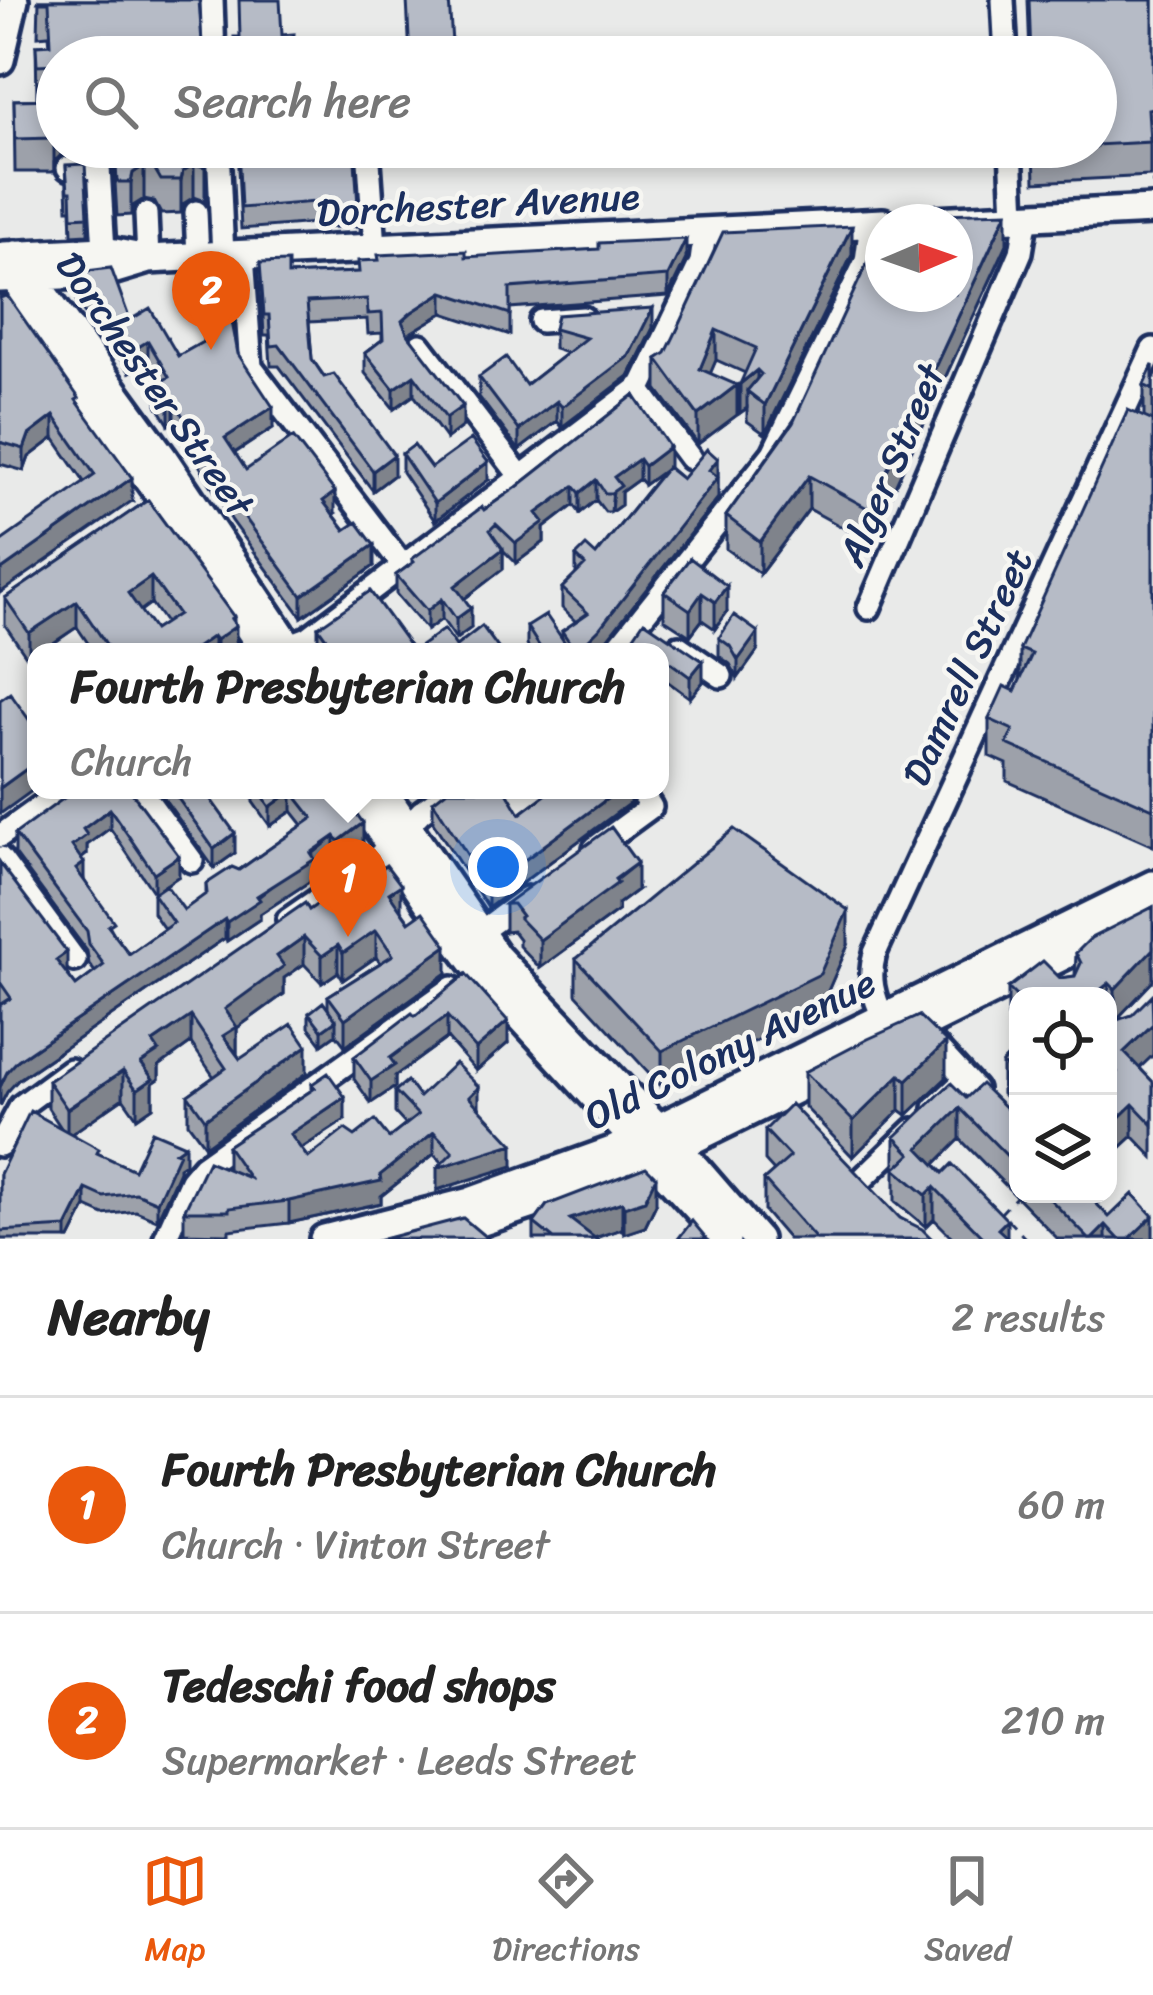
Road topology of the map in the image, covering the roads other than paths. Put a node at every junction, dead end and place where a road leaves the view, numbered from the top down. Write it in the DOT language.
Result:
graph roads {
  1 [pos="14,0"];
  2 [pos="212,0"];
  3 [pos="1004,0"];
  4 [pos="213,36"];
  5 [pos="1005,36"];
  6 [pos="0,60"];
  7 [pos="99,168"];
  8 [pos="219,168"];
  9 [pos="369,168"];
  10 [pos="1014,168"];
  11 [pos="1152,192"];
  12 [pos="196,212"];
  13 [pos="146,214"];
  14 [pos="1020,217"];
  15 [pos="973,219"];
  16 [pos="865,225"];
  17 [pos="705,232"];
  18 [pos="375,248"];
  19 [pos="104,251"];
  20 [pos="221,256"];
  21 [pos="148,259"];
  22 [pos="865,263"];
  23 [pos="13,269"];
  24 [pos="604,317"];
  25 [pos="542,321"];
  26 [pos="421,345"];
  27 [pos="1153,350"];
  28 [pos="638,388"];
  29 [pos="690,458"];
  30 [pos="520,477"];
  31 [pos="403,566"];
  32 [pos="869,608"];
  33 [pos="640,620"];
  34 [pos="273,643"];
  35 [pos="275,643"];
  36 [pos="296,643"];
  37 [pos="621,643"];
  38 [pos="721,676"];
  39 [pos="51,799"];
  40 [pos="147,799"];
  41 [pos="362,799"];
  42 [pos="385,799"];
  43 [pos="441,799"];
  44 [pos="646,799"];
  45 [pos="0,836"];
  46 [pos="398,836"];
  47 [pos="0,858"];
  48 [pos="582,858"];
  49 [pos="192,861"];
  50 [pos="547,883"];
  51 [pos="1153,885"];
  52 [pos="1153,911"];
  53 [pos="260,939"];
  54 [pos="469,940"];
  55 [pos="75,960"];
  56 [pos="487,963"];
  57 [pos="884,1019"];
  58 [pos="919,1027"];
  59 [pos="86,1059"];
  60 [pos="966,1079"];
  61 [pos="992,1106"];
  62 [pos="0,1145"];
  63 [pos="657,1145"];
  64 [pos="857,1184"];
  65 [pos="480,1232"];
  66 [pos="165,1239"];
  67 [pos="324,1239"];
  68 [pos="429,1239"];
  69 [pos="726,1239"];
  70 [pos="757,1239"];
  1 -- 6 [label="main road"];
  2 -- 4 [label="street"];
  3 -- 5 [label="street"];
  7 -- 19 [label="street"];
  8 -- 20 [label="street"];
  9 -- 18 [label="street"];
  10 -- 14 [label="street, Alger Street"];
  11 -- 14 [label="main road"];
  12 -- 20 [label="street"];
  13 -- 21 [label="street"];
  14 -- 15 [label="main road"];
  14 -- 32 [label="street, Alger Street"];
  16 -- 17 [label="main road, Dorchester Avenue"];
  17 -- 18 [label="main road, Dorchester Avenue"];
  17 -- 28 [label="street"];
  18 -- 20 [label="main road, Dorchester Avenue"];
  19 -- 21 [label="main road, Dorchester Avenue"];
  19 -- 23 [label="main road, Dorchester Avenue"];
  20 -- 21 [label="main road, Dorchester Avenue"];
  20 -- 31 [label="street"];
  21 -- 23 [label="main road, Dorchester Avenue"];
  22 -- 33 [label="street"];
  23 -- 34 [label="main road, Dorchester Street"];
  23 -- 35 [label="main road, Dorchester Street"];
  24 -- 25 [label="street"];
  26 -- 30 [label="street"];
  27 -- 57 [label="street, Damrell Street"];
  28 -- 29 [label="street"];
  28 -- 30 [label="street"];
  30 -- 31 [label="street"];
  31 -- 36 [label="street"];
  33 -- 37 [label="street"];
  33 -- 38 [label="street"];
  39 -- 45 [label="street"];
  40 -- 49 [label="street"];
  41 -- 46 [label="main road"];
  42 -- 46 [label="main road"];
  43 -- 46 [label="street"];
  44 -- 48 [label="street"];
  46 -- 53 [label="street"];
  46 -- 54 [label="main road"];
  47 -- 55 [label="street"];
  50 -- 54 [label="street"];
  51 -- 57 [label="main road, Old Colony Avenue"];
  52 -- 58 [label="main road, Old Colony Avenue"];
  54 -- 56 [label="main road"];
  56 -- 63 [label="main road"];
  56 -- 66 [label="street"];
  57 -- 63 [label="main road, Old Colony Avenue"];
  58 -- 60 [label="street"];
  58 -- 63 [label="main road, Old Colony Avenue"];
  59 -- 62 [label="street"];
  60 -- 61 [label="street"];
  60 -- 64 [label="street"];
  63 -- 65 [label="main road, Old Colony Avenue"];
  63 -- 67 [label="main road, Old Colony Avenue"];
  63 -- 69 [label="main road"];
  63 -- 70 [label="main road"];
  65 -- 68 [label="main road, Old Colony Avenue"];
}
